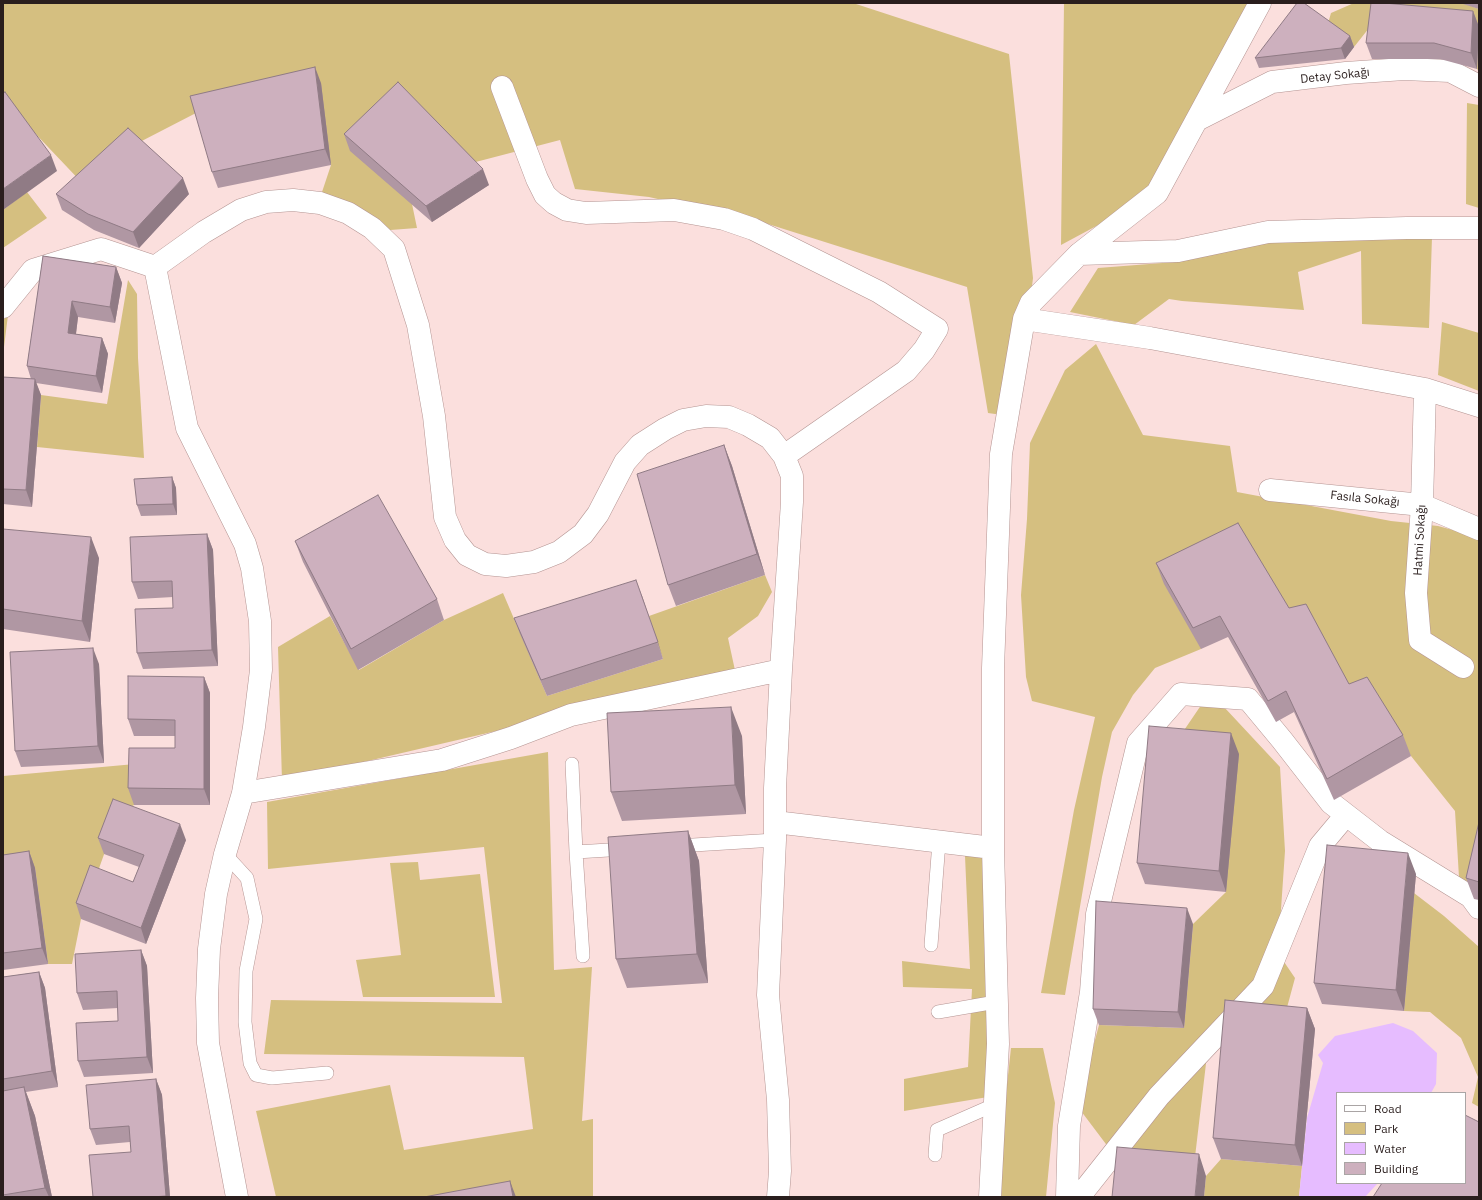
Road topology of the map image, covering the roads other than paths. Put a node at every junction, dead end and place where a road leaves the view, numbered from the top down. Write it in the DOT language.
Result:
graph roads {
  1 [pos="1260,3"];
  2 [pos="502,86"];
  3 [pos="1479,86"];
  4 [pos="1197,120"];
  5 [pos="1479,228"];
  6 [pos="1079,254"];
  7 [pos="155,267"];
  8 [pos="3,307"];
  9 [pos="1024,319"];
  10 [pos="1425,388"];
  11 [pos="1479,406"];
  12 [pos="784,456"];
  13 [pos="1270,490"];
  14 [pos="1422,505"];
  15 [pos="1479,529"];
  16 [pos="1463,667"];
  17 [pos="781,670"];
  18 [pos="572,764"];
  19 [pos="243,793"];
  20 [pos="1346,815"];
  21 [pos="775,831"];
  22 [pos="939,842"];
  23 [pos="664,847"];
  24 [pos="640,848"];
  25 [pos="993,848"];
  26 [pos="576,852"];
  27 [pos="225,854"];
  28 [pos="1479,908"];
  29 [pos="931,945"];
  30 [pos="583,956"];
  31 [pos="996,1002"];
  32 [pos="938,1012"];
  33 [pos="327,1073"];
  34 [pos="994,1105"];
  35 [pos="935,1155"];
  36 [pos="237,1197"];
  37 [pos="778,1197"];
  38 [pos="990,1197"];
  39 [pos="1067,1197"];
  40 [pos="1079,1197"];
  1 -- 4 [label="street"];
  2 -- 12 [label="street"];
  3 -- 4 [label="street, Detay Sokağı"];
  4 -- 6 [label="street"];
  5 -- 6 [label="street"];
  6 -- 9 [label="street"];
  7 -- 8 [label="street"];
  7 -- 12 [label="street"];
  7 -- 19 [label="street"];
  9 -- 10 [label="street"];
  9 -- 25 [label="street"];
  10 -- 11 [label="street"];
  10 -- 14 [label="street, Hatmi Sokağı"];
  12 -- 17 [label="street"];
  13 -- 14 [label="street, Fasıla Sokağı"];
  14 -- 15 [label="street, Fasıla Sokağı"];
  14 -- 16 [label="street, Hatmi Sokağı"];
  17 -- 19 [label="street"];
  17 -- 21 [label="street"];
  18 -- 26 [label="lane"];
  19 -- 27 [label="street"];
  20 -- 28 [label="street"];
  20 -- 39 [label="street"];
  20 -- 40 [label="street"];
  21 -- 22 [label="street"];
  21 -- 23 [label="lane"];
  21 -- 37 [label="street"];
  22 -- 25 [label="street"];
  22 -- 29 [label="lane"];
  24 -- 26 [label="lane"];
  25 -- 31 [label="street"];
  26 -- 30 [label="lane"];
  27 -- 33 [label="lane"];
  27 -- 36 [label="street"];
  31 -- 32 [label="lane"];
  31 -- 34 [label="street"];
  34 -- 35 [label="lane"];
  34 -- 38 [label="street"];
}
